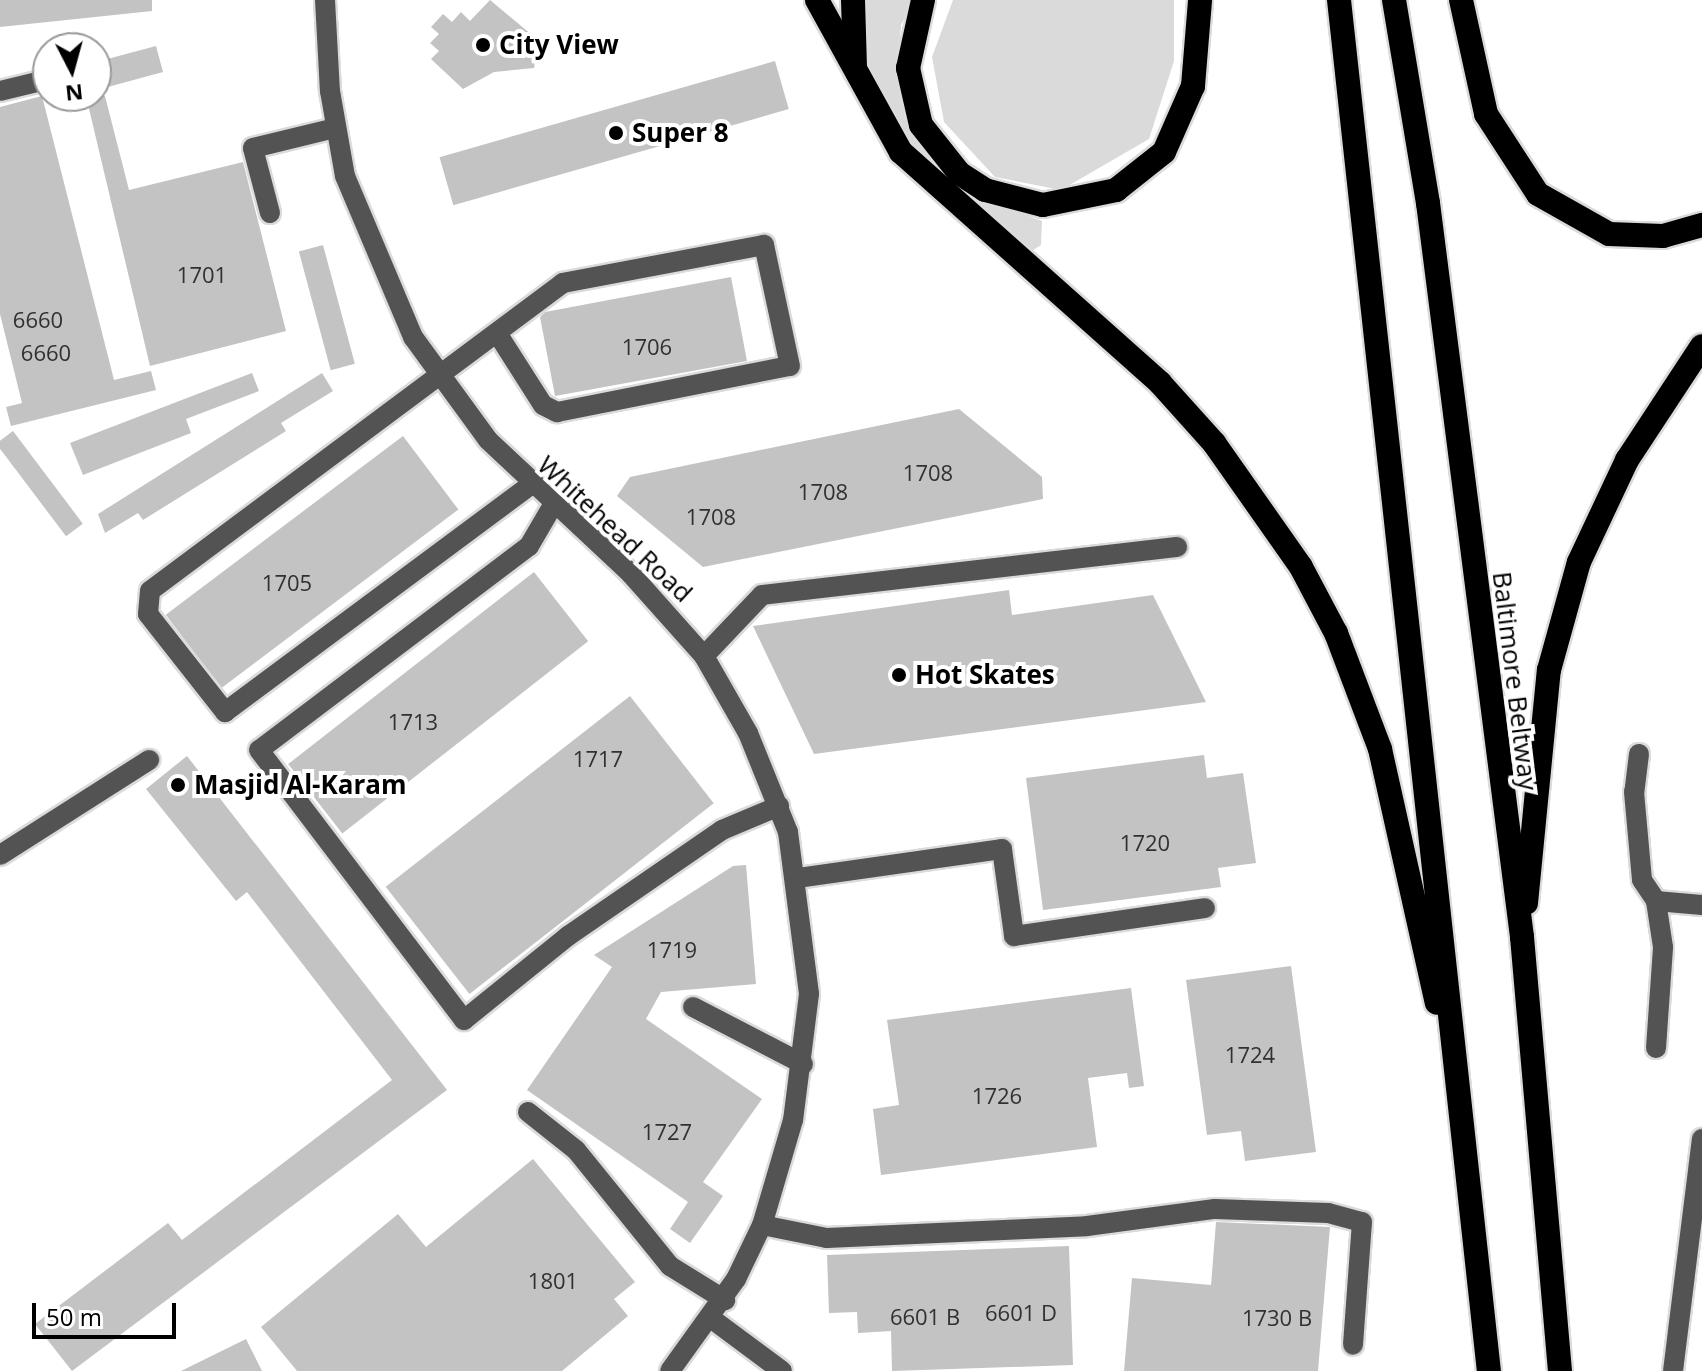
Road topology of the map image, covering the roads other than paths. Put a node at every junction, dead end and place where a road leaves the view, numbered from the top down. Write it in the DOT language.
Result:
graph roads {
  1 [pos="325,0"];
  2 [pos="817,0"];
  3 [pos="853,0"];
  4 [pos="923,0"];
  5 [pos="1200,0"];
  6 [pos="1339,0"];
  7 [pos="1394,0"];
  8 [pos="1461,0"];
  9 [pos="857,81"];
  10 [pos="32,83"];
  11 [pos="0,91"];
  12 [pos="335,128"];
  13 [pos="270,213"];
  14 [pos="1702,225"];
  15 [pos="499,336"];
  16 [pos="1702,346"];
  17 [pos="439,377"];
  18 [pos="531,485"];
  19 [pos="553,505"];
  20 [pos="1177,547"];
  21 [pos="704,656"];
  22 [pos="1639,754"];
  23 [pos="149,760"];
  24 [pos="779,806"];
  25 [pos="0,855"];
  26 [pos="798,878"];
  27 [pos="1656,901"];
  28 [pos="1702,905"];
  29 [pos="1205,908"];
  30 [pos="1522,937"];
  31 [pos="693,1007"];
  32 [pos="1656,1048"];
  33 [pos="803,1064"];
  34 [pos="528,1112"];
  35 [pos="1464,1134"];
  36 [pos="1702,1139"];
  37 [pos="762,1225"];
  38 [pos="725,1300"];
  39 [pos="712,1319"];
  40 [pos="1353,1345"];
  41 [pos="670,1371"];
  42 [pos="782,1371"];
  43 [pos="1489,1371"];
  44 [pos="1560,1371"];
  45 [pos="1673,1371"];
  1 -- 12 [label="street, Whitehead Road"];
  2 -- 9 [label="highway"];
  3 -- 9 [label="highway"];
  4 -- 5 [label="highway"];
  6 -- 35 [label="highway"];
  7 -- 30 [label="highway, Baltimore Beltway"];
  8 -- 14 [label="highway"];
  9 -- 35 [label="highway"];
  10 -- 11 [label="street"];
  12 -- 13 [label="street"];
  12 -- 17 [label="street, Whitehead Road"];
  15 -- 15 [label="street"];
  15 -- 17 [label="street"];
  16 -- 30 [label="highway"];
  17 -- 18 [label="street, Whitehead Road"];
  17 -- 18 [label="street"];
  18 -- 19 [label="street, Whitehead Road"];
  19 -- 21 [label="street, Whitehead Road"];
  19 -- 24 [label="street"];
  20 -- 21 [label="street"];
  21 -- 24 [label="street, Whitehead Road"];
  22 -- 27 [label="street"];
  23 -- 25 [label="street"];
  24 -- 26 [label="street, Whitehead Road"];
  26 -- 29 [label="street"];
  26 -- 33 [label="street, Whitehead Road"];
  27 -- 28 [label="street"];
  27 -- 32 [label="street"];
  30 -- 44 [label="highway, Baltimore Beltway"];
  31 -- 33 [label="street"];
  33 -- 37 [label="street, Whitehead Road"];
  34 -- 38 [label="street"];
  35 -- 43 [label="highway"];
  36 -- 45 [label="street"];
  37 -- 38 [label="street, Whitehead Road"];
  37 -- 40 [label="street"];
  38 -- 39 [label="street, Whitehead Road"];
  39 -- 41 [label="street, Whitehead Road"];
  39 -- 42 [label="street"];
}
